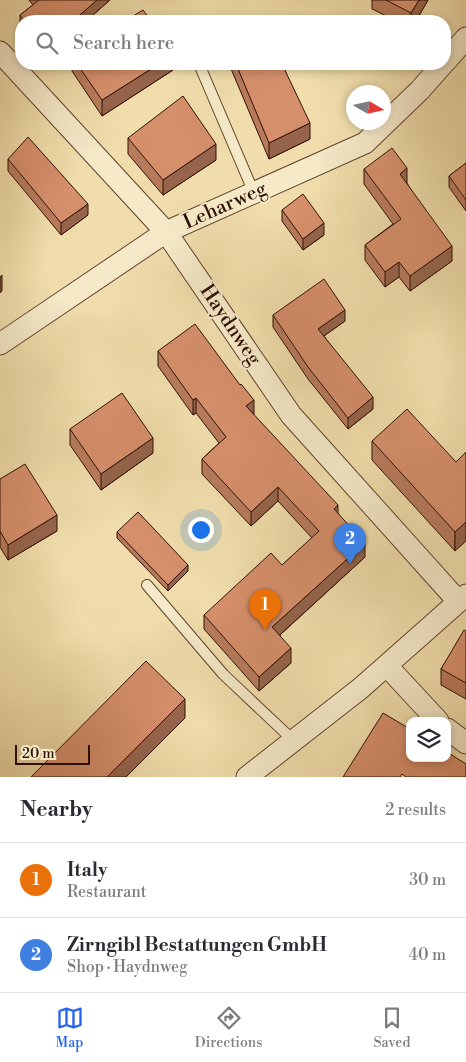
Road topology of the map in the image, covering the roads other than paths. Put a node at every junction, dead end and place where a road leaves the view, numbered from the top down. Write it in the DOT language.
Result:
graph roads {
  1 [pos="466,38"];
  2 [pos="0,52"];
  3 [pos="451,55"];
  4 [pos="15,68"];
  5 [pos="17,70"];
  6 [pos="202,70"];
  7 [pos="438,70"];
  8 [pos="254,193"];
  9 [pos="166,232"];
  10 [pos="0,344"];
  11 [pos="147,585"];
  12 [pos="463,602"];
  13 [pos="387,666"];
  14 [pos="434,717"];
  15 [pos="451,732"];
  16 [pos="294,741"];
  17 [pos="466,743"];
  18 [pos="247,777"];
  1 -- 3 [label="street, Leharweg"];
  2 -- 4 [label="street, Haydnweg"];
  5 -- 9 [label="street, Haydnweg"];
  6 -- 8 [label="lane"];
  7 -- 8 [label="street, Leharweg"];
  8 -- 9 [label="street, Leharweg"];
  9 -- 10 [label="street, Leharweg"];
  9 -- 12 [label="street, Haydnweg"];
  11 -- 16 [label="lane"];
  12 -- 13 [label="street"];
  13 -- 14 [label="street"];
  13 -- 16 [label="street"];
  15 -- 17 [label="street"];
  16 -- 18 [label="street"];
}
